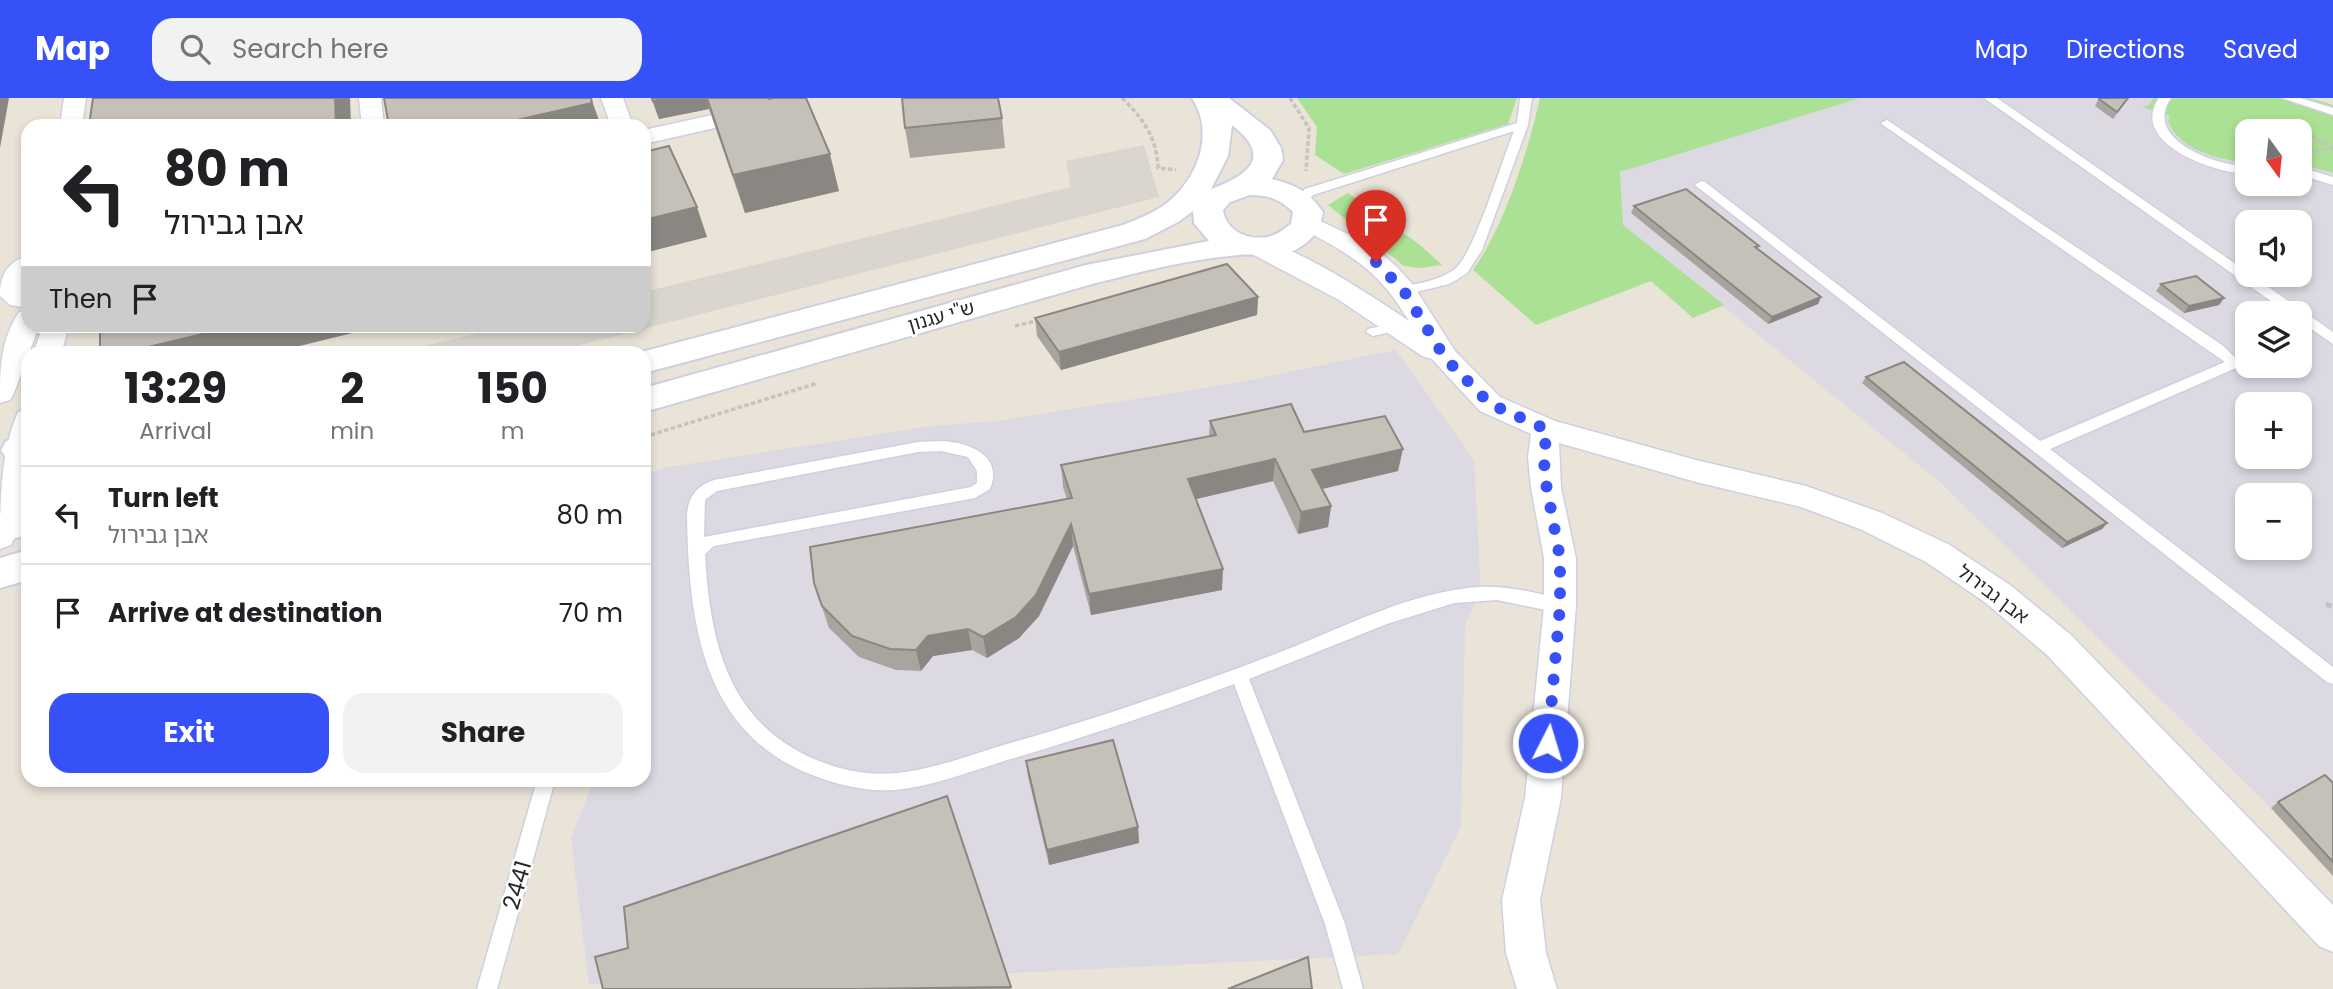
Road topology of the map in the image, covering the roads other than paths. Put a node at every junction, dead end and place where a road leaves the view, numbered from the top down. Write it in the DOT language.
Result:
graph roads {
  1 [pos="75,98"];
  2 [pos="370,98"];
  3 [pos="612,98"];
  4 [pos="791,98"];
  5 [pos="1208,98"];
  6 [pos="1526,98"];
  7 [pos="1990,98"];
  8 [pos="2165,98"];
  9 [pos="2288,98"];
  10 [pos="2333,112"];
  11 [pos="72,119"];
  12 [pos="372,119"];
  13 [pos="620,119"];
  14 [pos="1888,123"];
  15 [pos="1522,125"];
  16 [pos="651,135"];
  17 [pos="2235,169"];
  18 [pos="2312,175"];
  19 [pos="2333,181"];
  20 [pos="1701,185"];
  21 [pos="1247,186"];
  22 [pos="1207,211"];
  23 [pos="1306,213"];
  24 [pos="1250,246"];
  25 [pos="21,269"];
  26 [pos="1404,291"];
  27 [pos="12,292"];
  28 [pos="878,299"];
  29 [pos="2279,301"];
  30 [pos="2312,324"];
  31 [pos="22,333"];
  32 [pos="2333,339"];
  33 [pos="1445,358"];
  34 [pos="651,360"];
  35 [pos="0,393"];
  36 [pos="651,398"];
  37 [pos="1546,429"];
  38 [pos="2038,448"];
  39 [pos="21,462"];
  40 [pos="8,528"];
  41 [pos="697,551"];
  42 [pos="21,567"];
  43 [pos="0,572"];
  44 [pos="1560,606"];
  45 [pos="1239,674"];
  46 [pos="2333,677"];
  47 [pos="544,787"];
  48 [pos="2333,933"];
  49 [pos="487,989"];
  50 [pos="1353,989"];
  51 [pos="1537,989"];
  1 -- 11 [label="street"];
  2 -- 12 [label="street"];
  3 -- 13 [label="street"];
  4 -- 16 [label="street"];
  5 -- 21 [label="main road"];
  5 -- 28 [label="main road, ש''י עגנון"];
  6 -- 15 [label="lane"];
  7 -- 29 [label="lane"];
  8 -- 17 [label="lane"];
  9 -- 10 [label="lane"];
  14 -- 38 [label="lane"];
  15 -- 23 [label="lane"];
  15 -- 26 [label="lane"];
  18 -- 19 [label="lane"];
  20 -- 38 [label="lane"];
  21 -- 22 [label="main road"];
  21 -- 23 [label="main road"];
  22 -- 24 [label="main road"];
  22 -- 28 [label="main road"];
  23 -- 24 [label="main road"];
  23 -- 26 [label="street, אבן גבירול"];
  24 -- 33 [label="street"];
  24 -- 36 [label="main road, ש''י עגנון"];
  25 -- 27 [label="street"];
  26 -- 33 [label="street, אבן גבירול"];
  28 -- 34 [label="main road, ש''י עגנון"];
  30 -- 32 [label="lane"];
  31 -- 35 [label="street"];
  33 -- 37 [label="street, אבן גבירול"];
  37 -- 44 [label="street"];
  37 -- 48 [label="street, אבן גבירול"];
  38 -- 46 [label="lane"];
  39 -- 40 [label="street"];
  41 -- 41 [label="lane"];
  41 -- 45 [label="lane"];
  42 -- 43 [label="main road"];
  44 -- 45 [label="lane"];
  44 -- 51 [label="street"];
  45 -- 50 [label="lane"];
  47 -- 49 [label="lane, 2441"];
}
